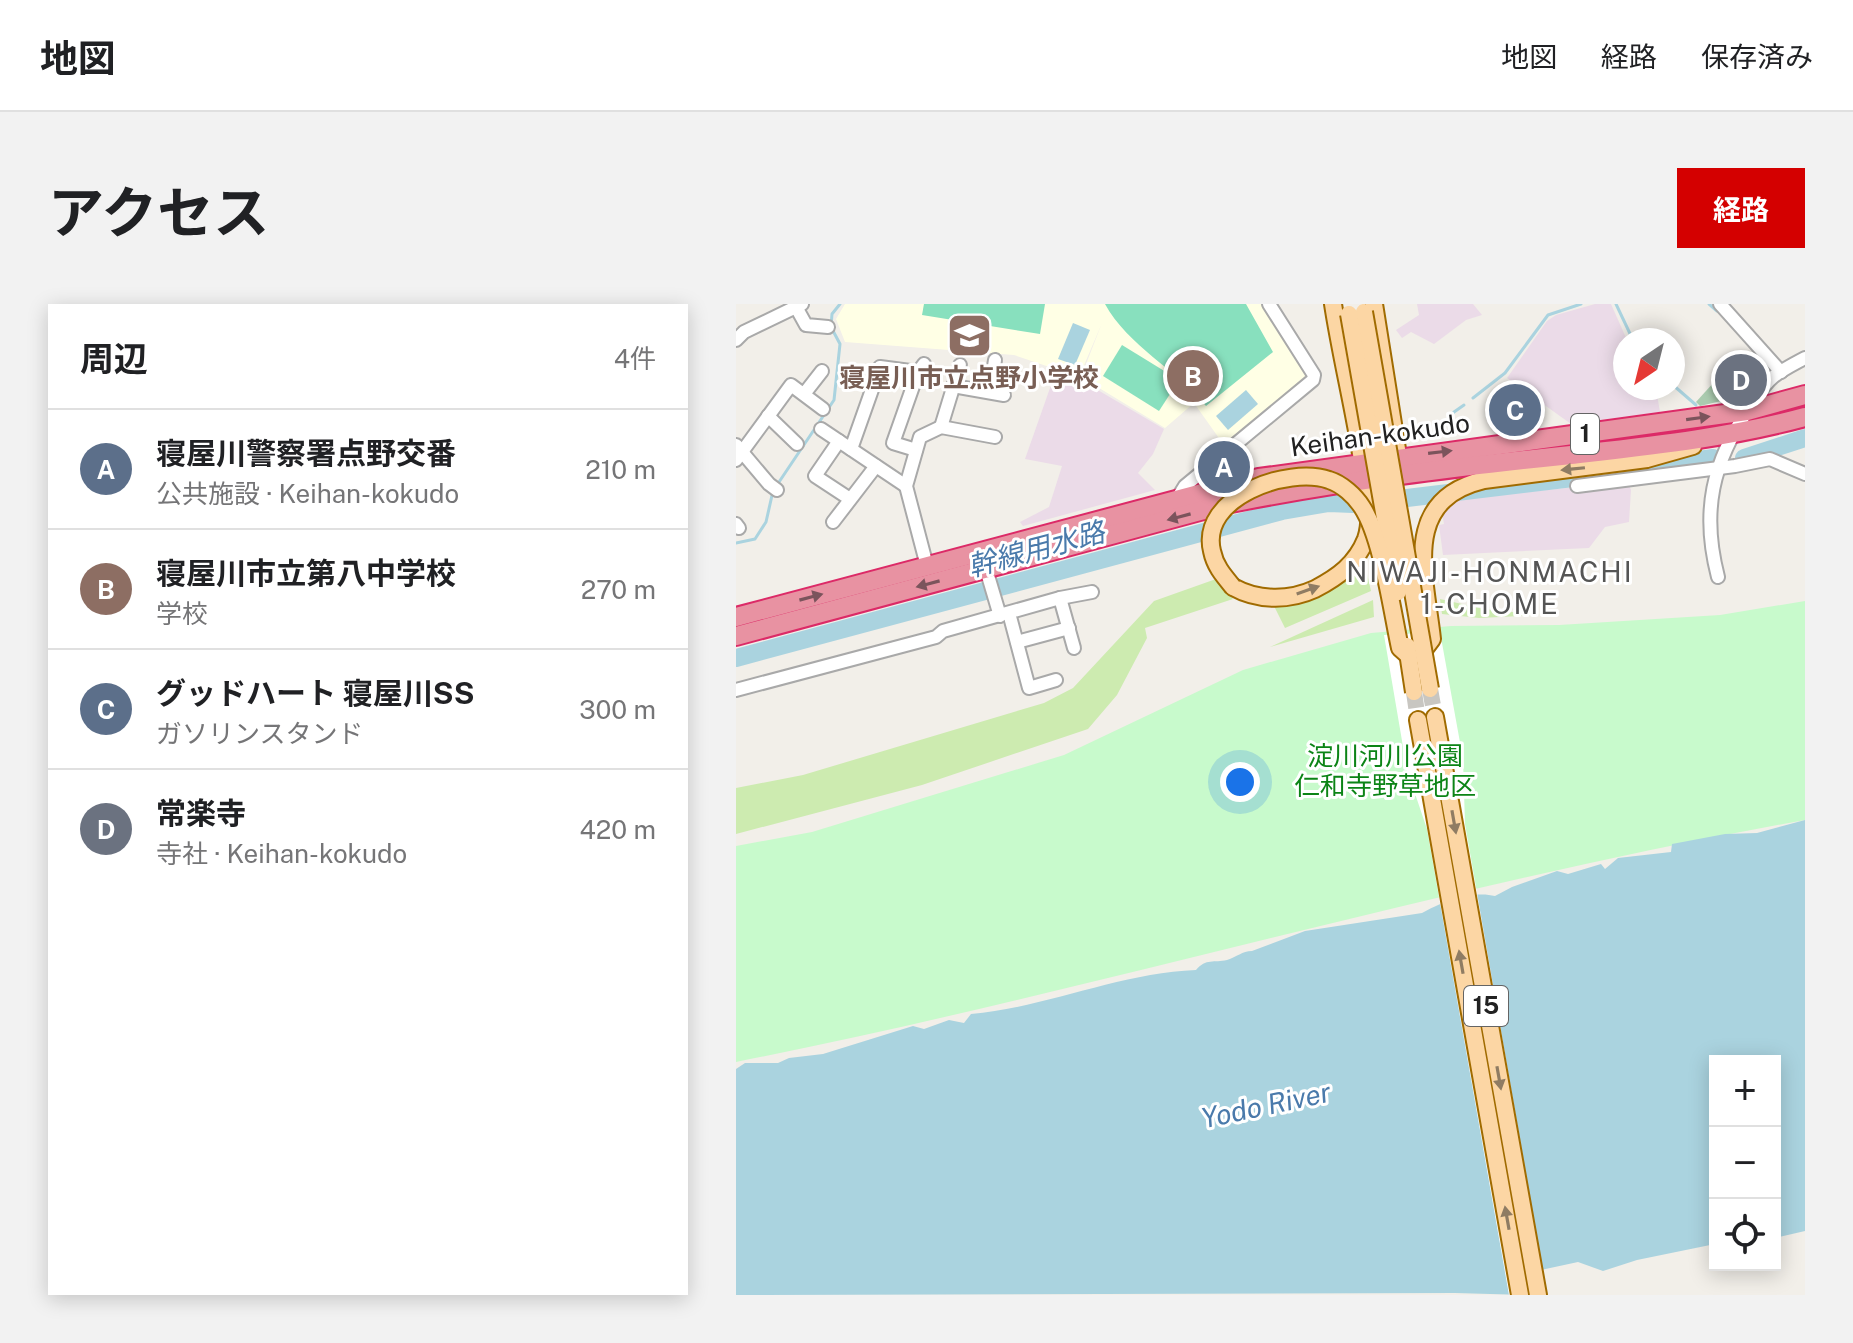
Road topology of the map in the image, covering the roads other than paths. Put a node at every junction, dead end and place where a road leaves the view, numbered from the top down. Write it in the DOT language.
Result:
graph roads {
  1 [pos="1269,304"];
  2 [pos="1333,304"];
  3 [pos="1720,304"];
  4 [pos="799,305"];
  5 [pos="1360,308"];
  6 [pos="828,327"];
  7 [pos="736,340"];
  8 [pos="1805,358"];
  9 [pos="995,360"];
  10 [pos="960,365"];
  11 [pos="822,371"];
  12 [pos="1781,372"];
  13 [pos="953,386"];
  14 [pos="990,392"];
  15 [pos="804,394"];
  16 [pos="1004,395"];
  17 [pos="1805,395"];
  18 [pos="823,409"];
  19 [pos="1747,411"];
  20 [pos="768,416"];
  21 [pos="1805,417"];
  22 [pos="941,427"];
  23 [pos="821,429"];
  24 [pos="1731,435"];
  25 [pos="995,437"];
  26 [pos="839,441"];
  27 [pos="797,444"];
  28 [pos="851,449"];
  29 [pos="916,450"];
  30 [pos="738,452"];
  31 [pos="1398,457"];
  32 [pos="876,466"];
  33 [pos="1718,469"];
  34 [pos="1364,472"];
  35 [pos="1603,474"];
  36 [pos="1805,474"];
  37 [pos="1402,477"];
  38 [pos="906,486"];
  39 [pos="1577,486"];
  40 [pos="777,490"];
  41 [pos="850,499"];
  42 [pos="1177,499"];
  43 [pos="833,522"];
  44 [pos="927,566"];
  45 [pos="988,575"];
  46 [pos="1718,577"];
  47 [pos="1092,592"];
  48 [pos="1060,598"];
  49 [pos="1004,614"];
  50 [pos="736,617"];
  51 [pos="1069,628"];
  52 [pos="736,636"];
  53 [pos="1017,642"];
  54 [pos="1074,648"];
  55 [pos="1416,653"];
  56 [pos="1056,680"];
  57 [pos="736,690"];
  58 [pos="1422,690"];
  59 [pos="1435,717"];
  60 [pos="1418,720"];
  61 [pos="1520,1295"];
  62 [pos="1538,1295"];
  1 -- 42 [label="street"];
  2 -- 34 [label="main road"];
  3 -- 12 [label="street"];
  4 -- 6 [label="street"];
  4 -- 7 [label="street"];
  5 -- 31 [label="main road"];
  5 -- 55 [label="main road, bridge"];
  8 -- 12 [label="street"];
  9 -- 14 [label="street"];
  10 -- 13 [label="street"];
  11 -- 15 [label="street"];
  12 -- 19 [label="street"];
  13 -- 14 [label="street"];
  13 -- 22 [label="street"];
  14 -- 16 [label="street"];
  15 -- 18 [label="street"];
  15 -- 20 [label="street"];
  17 -- 19 [label="highway, Keihan-kokudo / 1"];
  19 -- 24 [label="street"];
  31 -- 19 [label="highway, Keihan-kokudo / 1, one-way"];
  20 -- 27 [label="street"];
  20 -- 30 [label="street"];
  21 -- 24 [label="highway, Keihan-kokudo / 1"];
  22 -- 25 [label="street"];
  22 -- 29 [label="street"];
  23 -- 26 [label="street"];
  24 -- 33 [label="street"];
  24 -- 35 [label="main road"];
  24 -- 37 [label="highway, Keihan-kokudo / 1"];
  26 -- 28 [label="street"];
  26 -- 41 [label="street"];
  28 -- 29 [label="street"];
  28 -- 32 [label="street"];
  29 -- 38 [label="street"];
  30 -- 40 [label="street"];
  31 -- 34 [label="highway, Keihan-kokudo / 1"];
  31 -- 37 [label="main road"];
  32 -- 38 [label="street"];
  32 -- 41 [label="street"];
  33 -- 35 [label="street"];
  33 -- 36 [label="street"];
  33 -- 46 [label="street"];
  34 -- 37 [label="highway, Keihan-kokudo / 1"];
  34 -- 42 [label="highway, Keihan-kokudo / 1"];
  34 -- 45 [label="highway, Keihan-kokudo / 1, one-way"];
  55 -- 34 [label="main road, one-way, bridge"];
  35 -- 39 [label="street"];
  35 -- 55 [label="main road, one-way"];
  38 -- 44 [label="street"];
  41 -- 43 [label="street"];
  42 -- 44 [label="highway, Keihan-kokudo / 1"];
  50 -- 44 [label="highway, Keihan-kokudo / 1, one-way"];
  45 -- 49 [label="street"];
  45 -- 52 [label="highway, Keihan-kokudo / 1, one-way"];
  47 -- 48 [label="street"];
  48 -- 49 [label="street"];
  48 -- 51 [label="street"];
  49 -- 53 [label="street"];
  49 -- 57 [label="street"];
  51 -- 53 [label="street"];
  51 -- 54 [label="street"];
  53 -- 56 [label="street"];
  55 -- 58 [label="main road, bridge"];
  59 -- 62 [label="main road, 15, one-way"];
  61 -- 60 [label="main road, 15, one-way"];
}
